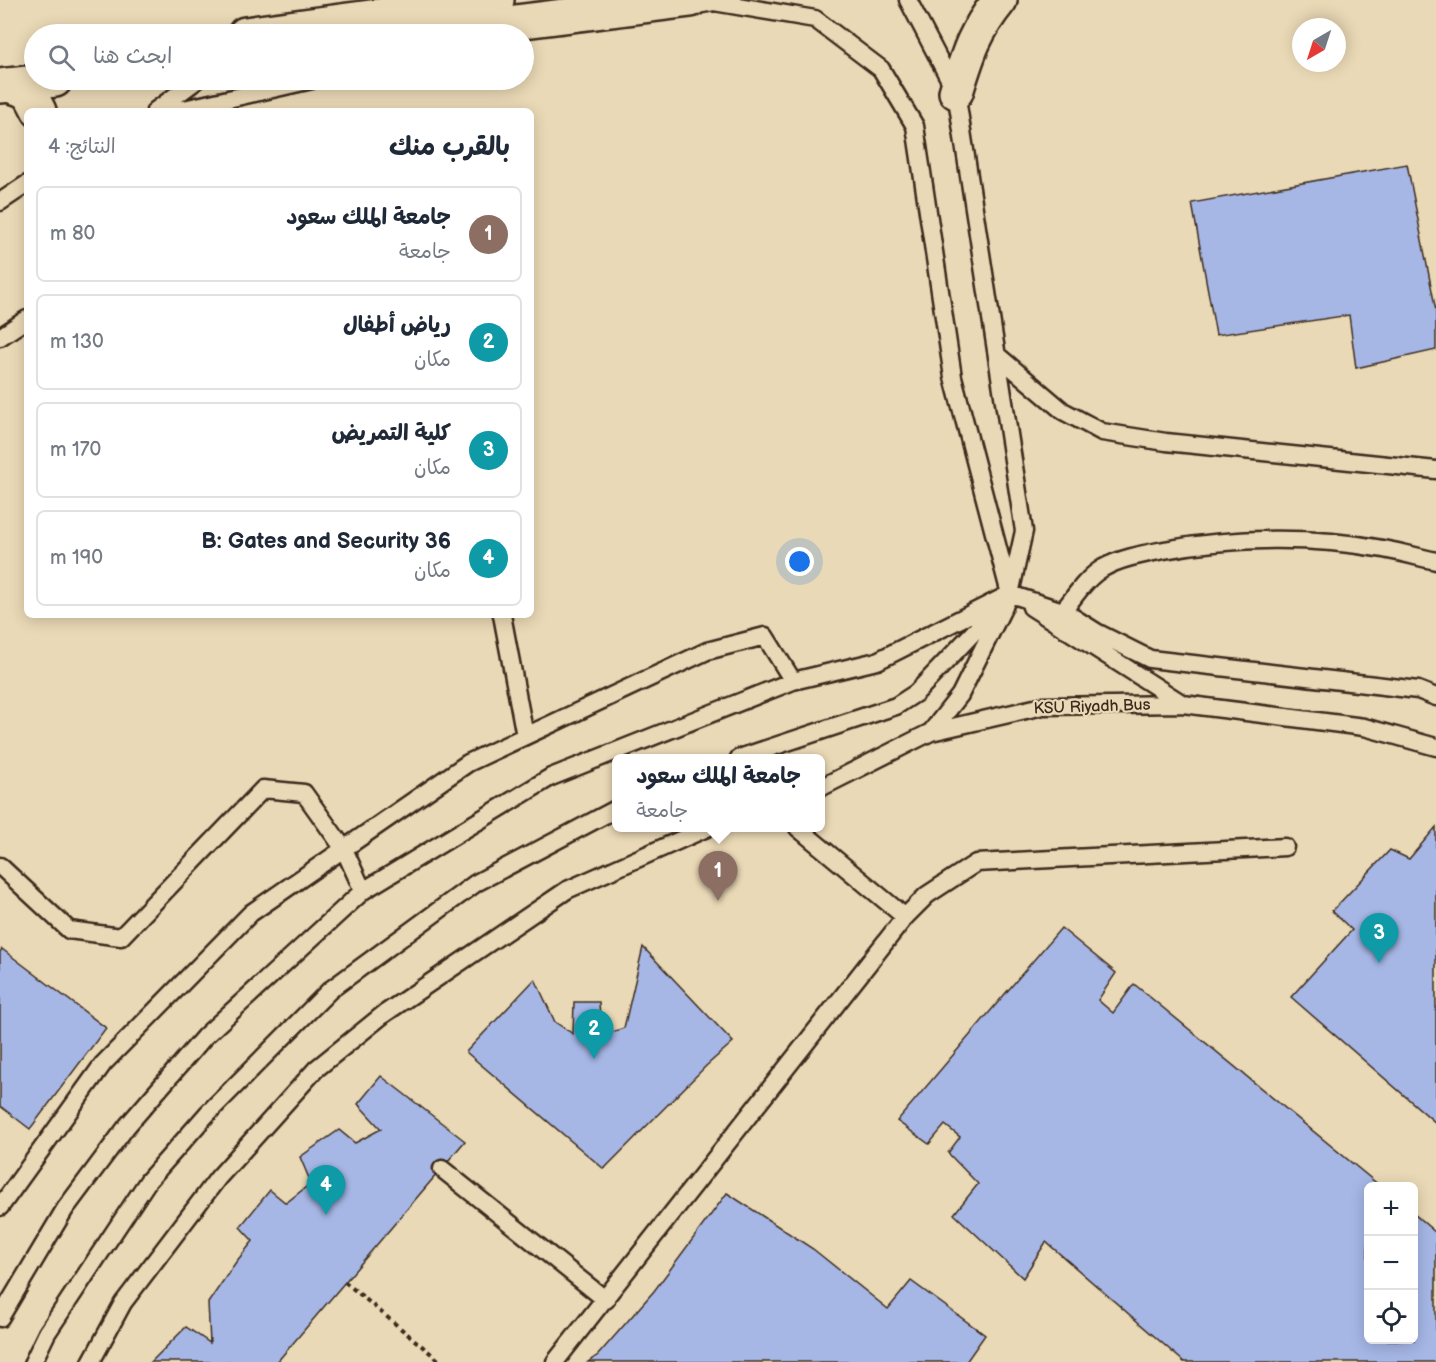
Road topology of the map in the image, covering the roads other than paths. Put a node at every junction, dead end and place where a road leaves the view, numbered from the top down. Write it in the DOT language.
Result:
graph roads {
  1 [pos="497,0"];
  2 [pos="691,0"];
  3 [pos="908,0"];
  4 [pos="1000,0"];
  5 [pos="323,24"];
  6 [pos="500,24"];
  7 [pos="534,31"];
  8 [pos="26,90"];
  9 [pos="183,90"];
  10 [pos="268,90"];
  11 [pos="956,92"];
  12 [pos="37,108"];
  13 [pos="159,108"];
  14 [pos="188,108"];
  15 [pos="24,186"];
  16 [pos="0,202"];
  17 [pos="24,321"];
  18 [pos="0,337"];
  19 [pos="997,355"];
  20 [pos="1436,470"];
  21 [pos="1436,561"];
  22 [pos="1010,594"];
  23 [pos="1063,611"];
  24 [pos="503,618"];
  25 [pos="793,681"];
  26 [pos="1436,697"];
  27 [pos="1183,704"];
  28 [pos="931,732"];
  29 [pos="525,736"];
  30 [pos="1436,747"];
  31 [pos="754,754"];
  32 [pos="825,785"];
  33 [pos="612,810"];
  34 [pos="698,832"];
  35 [pos="803,832"];
  36 [pos="1285,847"];
  37 [pos="344,849"];
  38 [pos="0,866"];
  39 [pos="363,891"];
  40 [pos="905,917"];
  41 [pos="442,1169"];
  42 [pos="0,1207"];
  43 [pos="606,1300"];
  44 [pos="0,1318"];
  45 [pos="33,1362"];
  46 [pos="91,1362"];
  47 [pos="555,1362"];
  1 -- 5 [label="street"];
  2 -- 6 [label="street"];
  3 -- 11 [label="lane"];
  4 -- 11 [label="street"];
  7 -- 22 [label="lane"];
  8 -- 12 [label="street"];
  9 -- 13 [label="lane"];
  10 -- 14 [label="lane"];
  11 -- 19 [label="lane"];
  15 -- 16 [label="lane"];
  17 -- 18 [label="lane"];
  19 -- 20 [label="lane"];
  19 -- 22 [label="lane"];
  21 -- 23 [label="lane"];
  22 -- 23 [label="lane"];
  22 -- 25 [label="lane"];
  22 -- 27 [label="lane"];
  22 -- 28 [label="lane"];
  22 -- 31 [label="lane"];
  23 -- 26 [label="lane"];
  24 -- 29 [label="lane"];
  25 -- 29 [label="lane"];
  25 -- 39 [label="lane"];
  27 -- 28 [label="lane, KSU Riyadh Bus"];
  27 -- 30 [label="lane, KSU Riyadh Bus"];
  28 -- 32 [label="lane"];
  29 -- 37 [label="lane"];
  33 -- 45 [label="lane"];
  34 -- 46 [label="lane"];
  35 -- 40 [label="lane"];
  36 -- 40 [label="lane"];
  37 -- 38 [label="lane"];
  37 -- 39 [label="lane"];
  37 -- 42 [label="lane"];
  39 -- 44 [label="lane"];
  40 -- 43 [label="lane"];
  41 -- 43 [label="lane"];
  43 -- 47 [label="lane"];
}
